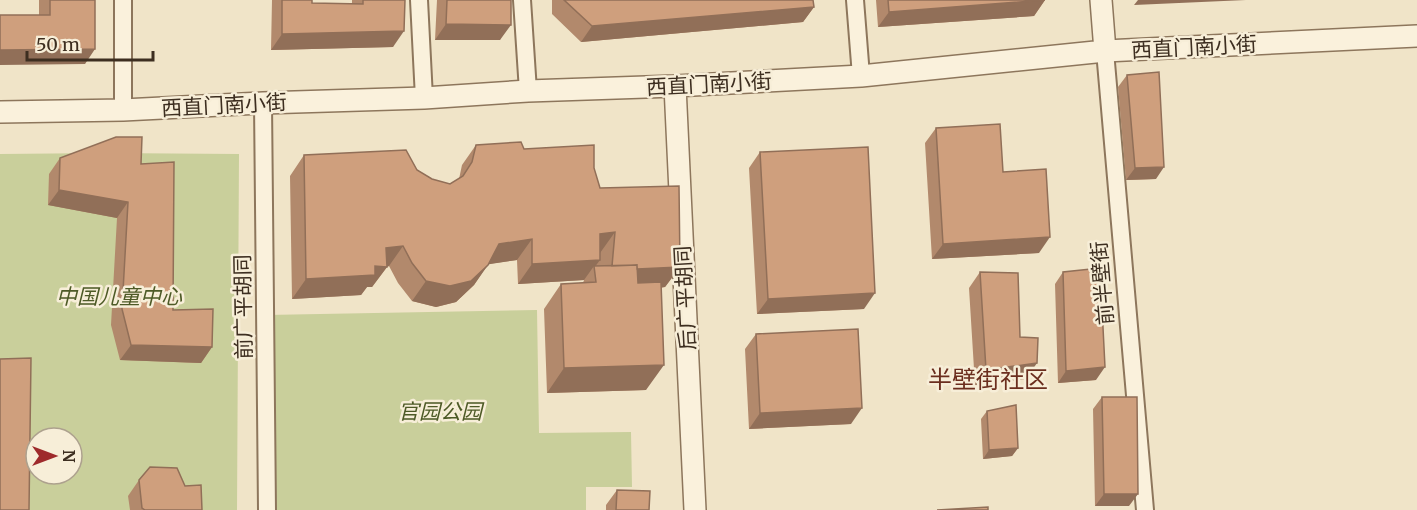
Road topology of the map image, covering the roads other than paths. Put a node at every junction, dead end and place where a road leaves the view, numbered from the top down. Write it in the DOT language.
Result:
graph roads {
  1 [pos="123,0"];
  2 [pos="419,0"];
  3 [pos="522,0"];
  4 [pos="855,0"];
  5 [pos="1101,0"];
  6 [pos="1417,36"];
  7 [pos="1105,51"];
  8 [pos="861,76"];
  9 [pos="675,86"];
  10 [pos="528,91"];
  11 [pos="424,98"];
  12 [pos="263,103"];
  13 [pos="123,110"];
  14 [pos="0,112"];
  15 [pos="267,510"];
  16 [pos="695,510"];
  17 [pos="1145,510"];
  1 -- 13 [label="street"];
  2 -- 11 [label="street"];
  3 -- 10 [label="street"];
  4 -- 8 [label="street"];
  5 -- 7 [label="street"];
  6 -- 7 [label="street, 西直门南小街"];
  7 -- 8 [label="street, 西直门南小街"];
  7 -- 17 [label="street, 前半壁街"];
  8 -- 9 [label="street, 西直门南小街"];
  9 -- 10 [label="street, 西直门南小街"];
  9 -- 16 [label="street, 后广平胡同"];
  10 -- 11 [label="street, 西直门南小街"];
  11 -- 12 [label="street, 西直门南小街"];
  12 -- 13 [label="street, 西直门南小街"];
  12 -- 15 [label="street, 前广平胡同"];
  13 -- 14 [label="street, 西直门南小街"];
}
